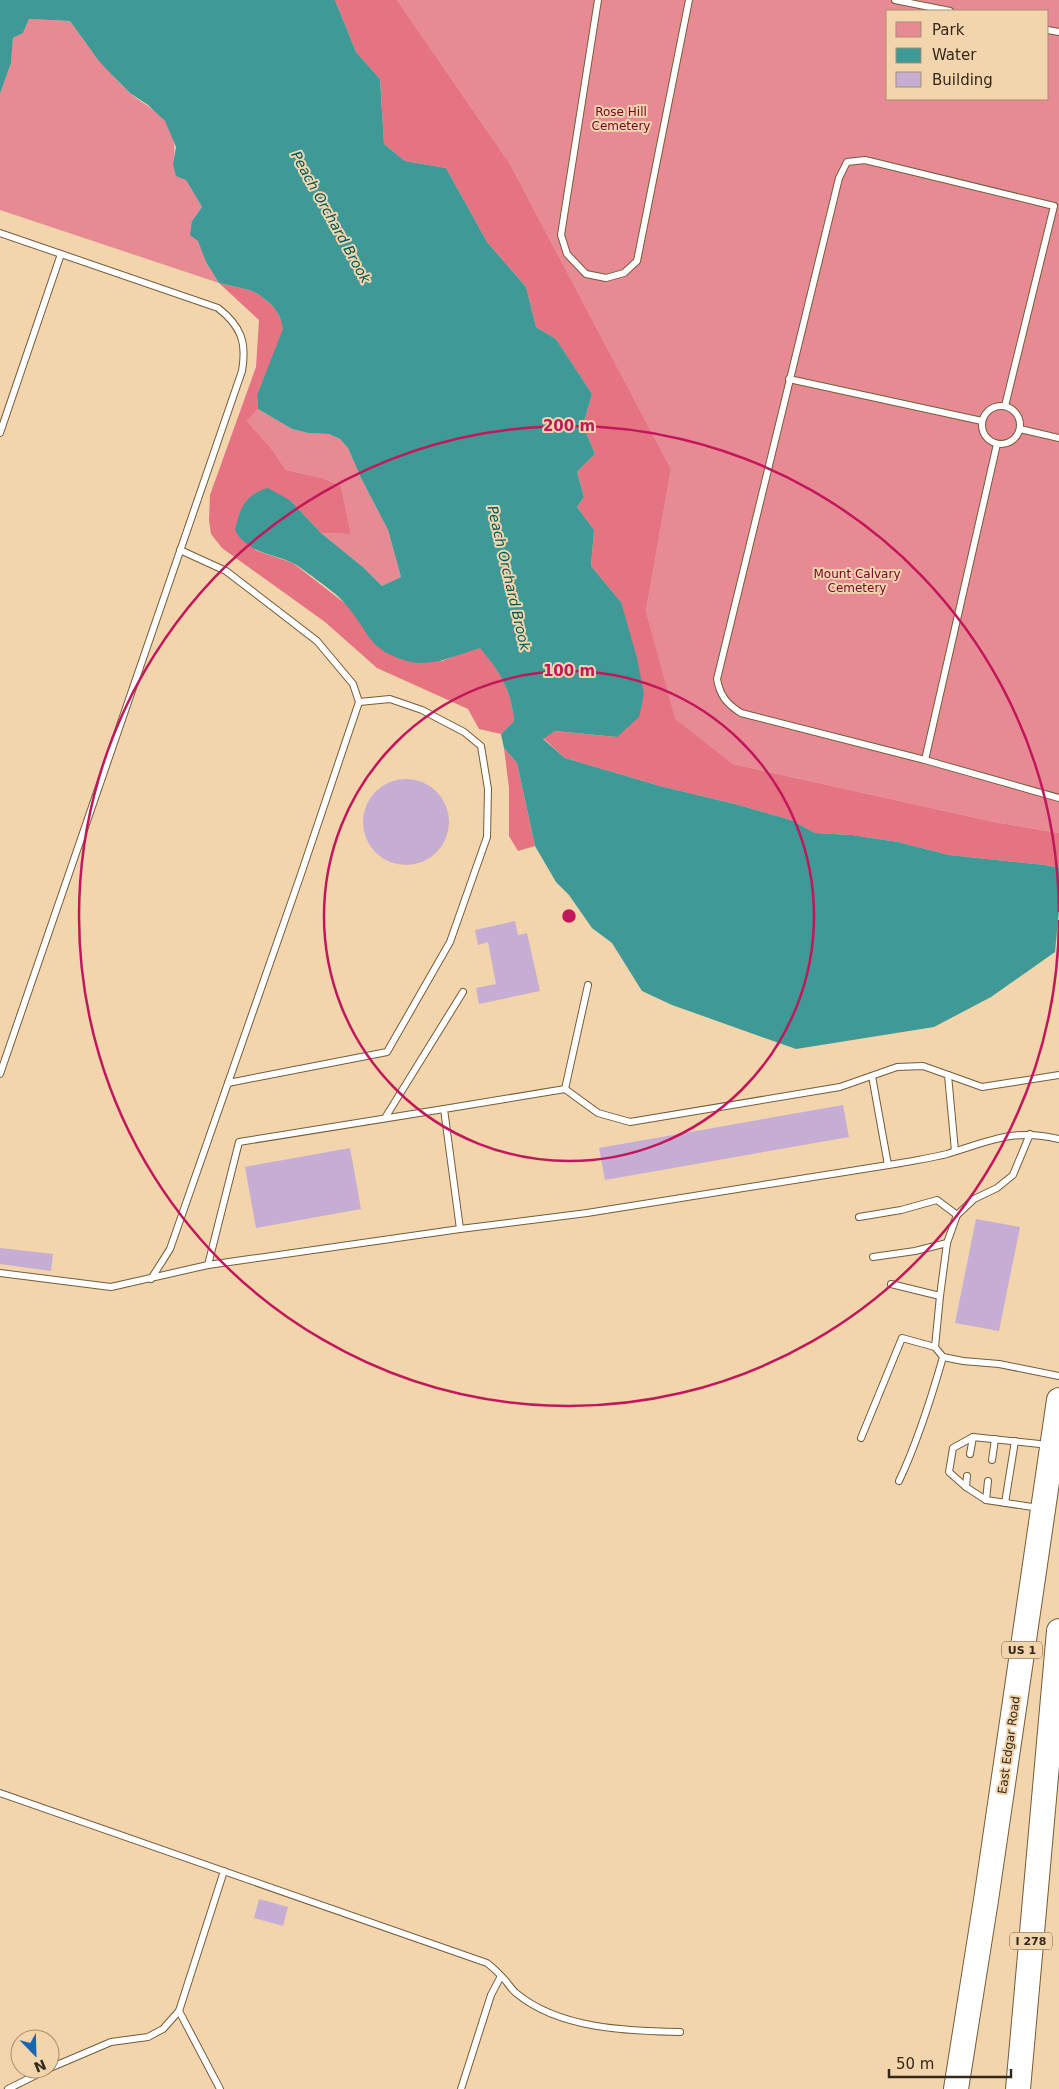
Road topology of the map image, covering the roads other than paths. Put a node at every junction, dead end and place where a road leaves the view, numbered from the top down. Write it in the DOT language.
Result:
graph roads {
  1 [pos="598,0"];
  2 [pos="689,0"];
  3 [pos="895,0"];
  4 [pos="945,10"];
  5 [pos="0,232"];
  6 [pos="61,254"];
  7 [pos="789,379"];
  8 [pos="1005,406"];
  9 [pos="982,421"];
  10 [pos="1020,429"];
  11 [pos="0,433"];
  12 [pos="1059,438"];
  13 [pos="997,444"];
  14 [pos="180,550"];
  15 [pos="359,702"];
  16 [pos="925,760"];
  17 [pos="1059,798"];
  18 [pos="588,985"];
  19 [pos="463,992"];
  20 [pos="0,1074"];
  21 [pos="948,1075"];
  22 [pos="1059,1075"];
  23 [pos="872,1076"];
  24 [pos="228,1083"];
  25 [pos="565,1089"];
  26 [pos="444,1109"];
  27 [pos="385,1118"];
  28 [pos="1030,1134"];
  29 [pos="1059,1139"];
  30 [pos="956,1151"];
  31 [pos="888,1165"];
  32 [pos="957,1215"];
  33 [pos="859,1217"];
  34 [pos="460,1229"];
  35 [pos="947,1242"];
  36 [pos="873,1257"];
  37 [pos="208,1265"];
  38 [pos="0,1274"];
  39 [pos="151,1278"];
  40 [pos="891,1284"];
  41 [pos="940,1296"];
  42 [pos="936,1347"];
  43 [pos="942,1357"];
  44 [pos="1059,1376"];
  45 [pos="1059,1400"];
  46 [pos="973,1437"];
  47 [pos="861,1438"];
  48 [pos="995,1439"];
  49 [pos="1015,1441"];
  50 [pos="1052,1446"];
  51 [pos="970,1454"];
  52 [pos="992,1460"];
  53 [pos="967,1476"];
  54 [pos="988,1480"];
  55 [pos="899,1481"];
  56 [pos="966,1487"];
  57 [pos="986,1500"];
  58 [pos="1006,1503"];
  59 [pos="1043,1508"];
  60 [pos="1059,1631"];
  61 [pos="1059,1742"];
  62 [pos="1044,1792"];
  63 [pos="0,1793"];
  64 [pos="224,1871"];
  65 [pos="502,1976"];
  66 [pos="178,2012"];
  67 [pos="680,2032"];
  68 [pos="962,2051"];
  69 [pos="60,2064"];
  70 [pos="28,2079"];
  71 [pos="8,2089"];
  72 [pos="220,2089"];
  73 [pos="461,2089"];
  74 [pos="949,2089"];
  75 [pos="956,2089"];
  76 [pos="1018,2089"];
  1 -- 2 [label="lane"];
  3 -- 4 [label="lane"];
  5 -- 6 [label="lane"];
  6 -- 11 [label="lane"];
  6 -- 14 [label="lane"];
  7 -- 8 [label="lane"];
  7 -- 9 [label="lane"];
  7 -- 16 [label="lane"];
  8 -- 9 [label="lane"];
  8 -- 10 [label="lane"];
  9 -- 13 [label="lane"];
  10 -- 12 [label="lane"];
  10 -- 13 [label="lane"];
  13 -- 16 [label="lane"];
  14 -- 15 [label="lane"];
  14 -- 20 [label="lane"];
  15 -- 24 [label="lane"];
  15 -- 24 [label="lane"];
  16 -- 17 [label="lane"];
  18 -- 25 [label="lane"];
  19 -- 27 [label="lane"];
  21 -- 22 [label="lane"];
  21 -- 23 [label="lane"];
  21 -- 30 [label="lane"];
  23 -- 25 [label="lane"];
  23 -- 31 [label="lane"];
  24 -- 39 [label="lane"];
  25 -- 26 [label="lane"];
  26 -- 27 [label="lane"];
  26 -- 34 [label="lane"];
  27 -- 37 [label="lane"];
  28 -- 29 [label="lane"];
  28 -- 30 [label="lane"];
  28 -- 32 [label="lane"];
  30 -- 31 [label="lane"];
  31 -- 34 [label="lane"];
  32 -- 33 [label="lane"];
  32 -- 35 [label="lane"];
  34 -- 37 [label="lane"];
  35 -- 36 [label="lane"];
  35 -- 41 [label="lane"];
  37 -- 39 [label="lane"];
  38 -- 39 [label="lane"];
  40 -- 41 [label="lane"];
  41 -- 42 [label="lane"];
  42 -- 43 [label="lane"];
  42 -- 47 [label="lane"];
  43 -- 44 [label="lane"];
  43 -- 55 [label="lane"];
  45 -- 50 [label="highway, East Edgar Road / US 1"];
  46 -- 48 [label="lane"];
  46 -- 51 [label="lane"];
  46 -- 56 [label="lane"];
  48 -- 49 [label="lane"];
  48 -- 52 [label="lane"];
  49 -- 50 [label="lane"];
  49 -- 58 [label="lane"];
  50 -- 59 [label="highway, East Edgar Road / US 1"];
  53 -- 56 [label="lane"];
  54 -- 57 [label="lane"];
  56 -- 57 [label="lane"];
  57 -- 58 [label="lane"];
  58 -- 59 [label="lane"];
  59 -- 68 [label="highway, East Edgar Road / US 1"];
  60 -- 62 [label="highway, I 278"];
  61 -- 62 [label="highway"];
  62 -- 76 [label="highway, I 278"];
  63 -- 64 [label="lane"];
  64 -- 65 [label="lane"];
  64 -- 66 [label="lane"];
  65 -- 67 [label="lane"];
  65 -- 73 [label="lane"];
  66 -- 69 [label="lane"];
  66 -- 72 [label="lane"];
  68 -- 74 [label="highway"];
  68 -- 75 [label="highway, East Edgar Road / US 1"];
  70 -- 71 [label="lane"];
}
